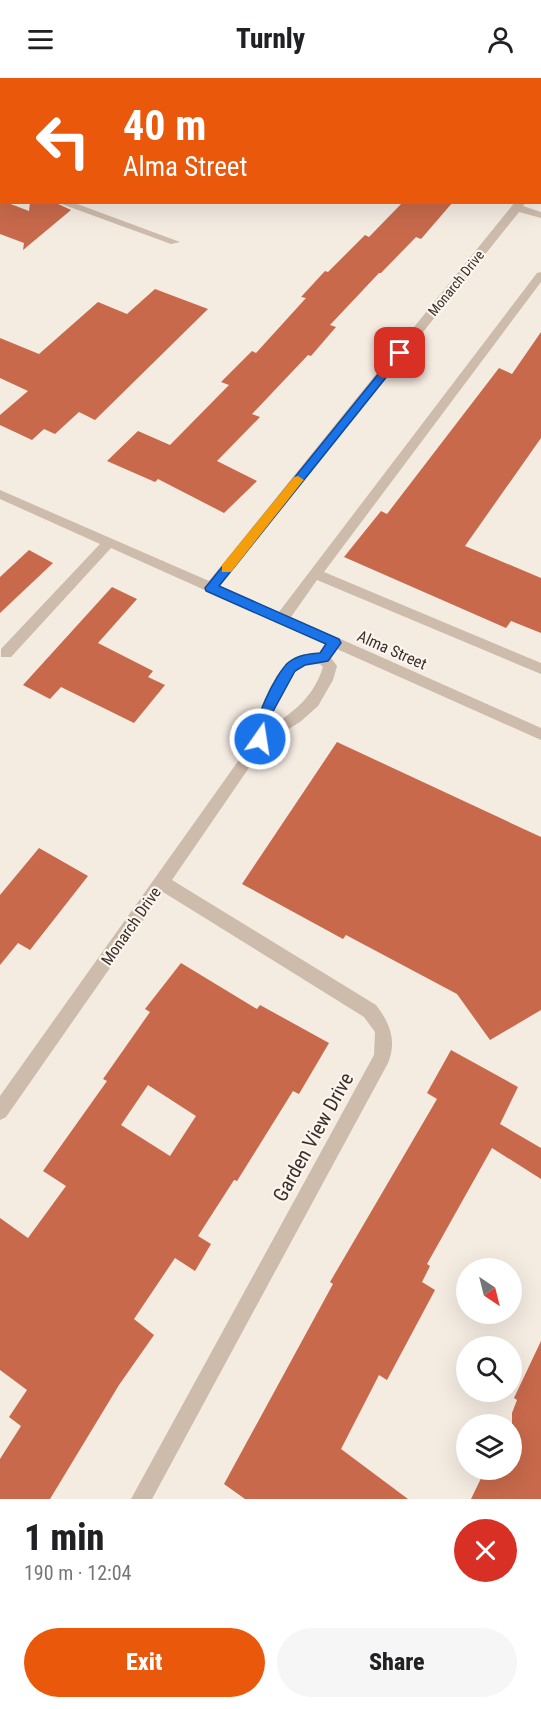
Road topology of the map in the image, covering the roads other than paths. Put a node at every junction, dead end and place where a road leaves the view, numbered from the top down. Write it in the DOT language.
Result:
graph roads {
  1 [pos="67,204"];
  2 [pos="519,205"];
  3 [pos="541,215"];
  4 [pos="175,242"];
  5 [pos="541,275"];
  6 [pos="0,495"];
  7 [pos="108,543"];
  8 [pos="315,573"];
  9 [pos="211,588"];
  10 [pos="281,620"];
  11 [pos="334,643"];
  12 [pos="6,653"];
  13 [pos="324,658"];
  14 [pos="541,669"];
  15 [pos="541,734"];
  16 [pos="260,739"];
  17 [pos="161,882"];
  18 [pos="3,1100"];
  19 [pos="141,1499"];
  1 -- 4 [label="street"];
  2 -- 3 [label="street"];
  2 -- 9 [label="street, Monarch Drive"];
  5 -- 8 [label="street"];
  6 -- 7 [label="street, Alma Street"];
  7 -- 9 [label="street, Alma Street"];
  7 -- 12 [label="street"];
  8 -- 10 [label="street"];
  8 -- 14 [label="street"];
  9 -- 10 [label="street, Alma Street"];
  10 -- 11 [label="street, Alma Street"];
  11 -- 13 [label="street"];
  11 -- 15 [label="street, Alma Street"];
  13 -- 16 [label="street, Monarch Drive"];
  13 -- 16 [label="street, Monarch Drive"];
  16 -- 17 [label="street, Monarch Drive"];
  17 -- 18 [label="street, Monarch Drive"];
  17 -- 19 [label="street, Garden View Drive"];
}
